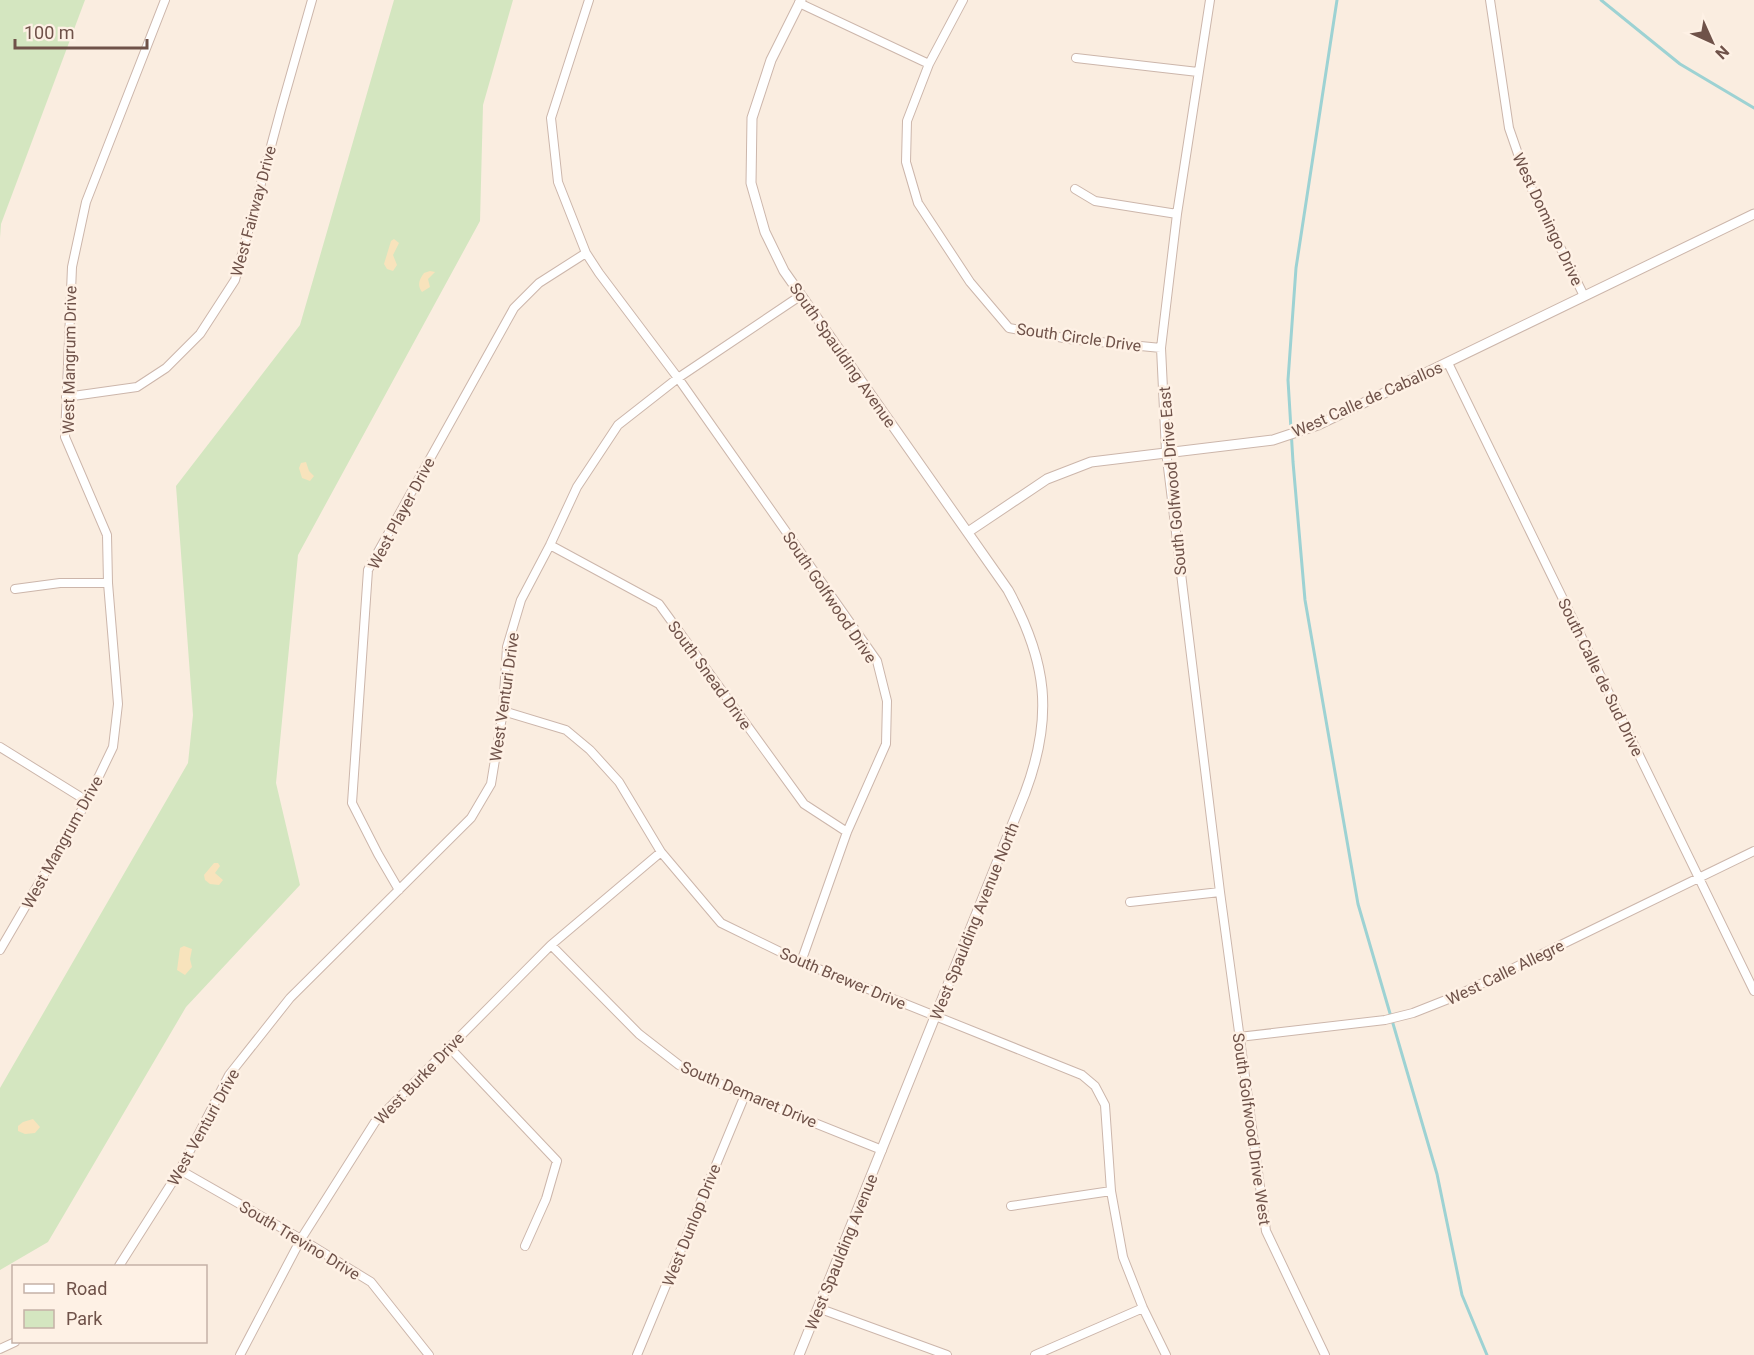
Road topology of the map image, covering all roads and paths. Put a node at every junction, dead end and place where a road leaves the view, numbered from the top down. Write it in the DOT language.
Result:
graph roads {
  1 [pos="165,0"];
  2 [pos="312,0"];
  3 [pos="589,0"];
  4 [pos="963,0"];
  5 [pos="1210,0"];
  6 [pos="1490,0"];
  7 [pos="800,2"];
  8 [pos="1076,58"];
  9 [pos="929,64"];
  10 [pos="1198,72"];
  11 [pos="1075,189"];
  12 [pos="1177,214"];
  13 [pos="1754,214"];
  14 [pos="586,253"];
  15 [pos="800,296"];
  16 [pos="1584,296"];
  17 [pos="1161,348"];
  18 [pos="1448,363"];
  19 [pos="678,378"];
  20 [pos="66,397"];
  21 [pos="1166,451"];
  22 [pos="968,532"];
  23 [pos="550,546"];
  24 [pos="108,583"];
  25 [pos="15,589"];
  26 [pos="1043,687"];
  27 [pos="503,711"];
  28 [pos="0,747"];
  29 [pos="87,801"];
  30 [pos="847,832"];
  31 [pos="1754,851"];
  32 [pos="661,852"];
  33 [pos="1700,877"];
  34 [pos="399,890"];
  35 [pos="1220,892"];
  36 [pos="1130,902"];
  37 [pos="550,945"];
  38 [pos="0,950"];
  39 [pos="801,962"];
  40 [pos="1754,991"];
  41 [pos="935,1016"];
  42 [pos="1239,1037"];
  43 [pos="449,1047"];
  44 [pos="744,1095"];
  45 [pos="882,1149"];
  46 [pos="180,1170"];
  47 [pos="1111,1191"];
  48 [pos="1011,1206"];
  49 [pos="302,1239"];
  50 [pos="525,1246"];
  51 [pos="120,1265"];
  52 [pos="818,1308"];
  53 [pos="1143,1308"];
  54 [pos="240,1355"];
  55 [pos="429,1355"];
  56 [pos="638,1355"];
  57 [pos="800,1355"];
  58 [pos="947,1355"];
  59 [pos="1035,1355"];
  60 [pos="1166,1355"];
  61 [pos="1325,1355"];
  1 -- 20 [label="street, West Mangrum Drive"];
  2 -- 20 [label="street, West Fairway Drive"];
  3 -- 14 [label="street, South Golfwood Drive"];
  4 -- 9 [label="street, South Circle Drive"];
  5 -- 10 [label="street, South Golfwood Drive East"];
  6 -- 16 [label="street, West Domingo Drive"];
  7 -- 9 [label="street"];
  7 -- 15 [label="street, South Spaulding Avenue"];
  8 -- 10 [label="street"];
  9 -- 17 [label="street, South Circle Drive"];
  10 -- 12 [label="street, South Golfwood Drive East"];
  11 -- 12 [label="street"];
  12 -- 17 [label="street, South Golfwood Drive East"];
  13 -- 16 [label="street, West Calle de Caballos"];
  14 -- 19 [label="street, South Golfwood Drive"];
  14 -- 34 [label="street, West Player Drive"];
  15 -- 19 [label="street, West Venturi Drive"];
  15 -- 22 [label="street, South Spaulding Avenue"];
  16 -- 18 [label="street, West Calle de Caballos"];
  17 -- 21 [label="street, South Golfwood Drive East"];
  18 -- 21 [label="street, West Calle de Caballos"];
  18 -- 33 [label="street, South Calle de Sud Drive"];
  19 -- 23 [label="street, West Venturi Drive"];
  19 -- 30 [label="street, South Golfwood Drive"];
  20 -- 24 [label="street, West Mangrum Drive"];
  21 -- 22 [label="street, West Calle de Caballos"];
  21 -- 35 [label="street, South Golfwood Drive East"];
  22 -- 26 [label="street, South Spaulding Avenue"];
  23 -- 27 [label="street, West Venturi Drive"];
  23 -- 30 [label="street, South Snead Drive"];
  24 -- 25 [label="street"];
  24 -- 29 [label="street, West Mangrum Drive"];
  26 -- 41 [label="street, West Spaulding Avenue North"];
  27 -- 32 [label="street, South Brewer Drive"];
  27 -- 34 [label="street, West Venturi Drive"];
  28 -- 29 [label="street"];
  29 -- 38 [label="street, West Mangrum Drive"];
  30 -- 39 [label="street, South Golfwood Drive"];
  31 -- 33 [label="street, West Calle Allegre"];
  32 -- 37 [label="street, West Burke Drive"];
  32 -- 39 [label="street, South Brewer Drive"];
  33 -- 40 [label="street, South Calle de Sud Drive"];
  33 -- 42 [label="street, West Calle Allegre"];
  34 -- 46 [label="street, West Venturi Drive"];
  35 -- 36 [label="street"];
  35 -- 42 [label="street, South Golfwood Drive West"];
  37 -- 43 [label="street, West Burke Drive"];
  37 -- 44 [label="street, South Demaret Drive"];
  39 -- 41 [label="street, South Brewer Drive"];
  41 -- 45 [label="street, West Spaulding Avenue North"];
  41 -- 47 [label="street, South Brewer Drive"];
  42 -- 61 [label="street, South Golfwood Drive West"];
  43 -- 49 [label="street, West Burke Drive"];
  43 -- 50 [label="street"];
  44 -- 45 [label="street, South Demaret Drive"];
  44 -- 56 [label="street, West Dunlop Drive"];
  45 -- 52 [label="street, West Spaulding Avenue"];
  46 -- 49 [label="street, South Trevino Drive"];
  46 -- 51 [label="street, West Venturi Drive"];
  47 -- 48 [label="street"];
  47 -- 53 [label="street, South Brewer Drive"];
  49 -- 54 [label="street, West Burke Drive"];
  49 -- 55 [label="street, South Trevino Drive"];
  52 -- 57 [label="street, West Spaulding Avenue"];
  52 -- 58 [label="street"];
  53 -- 59 [label="street"];
  53 -- 60 [label="street, South Brewer Drive"];
}
